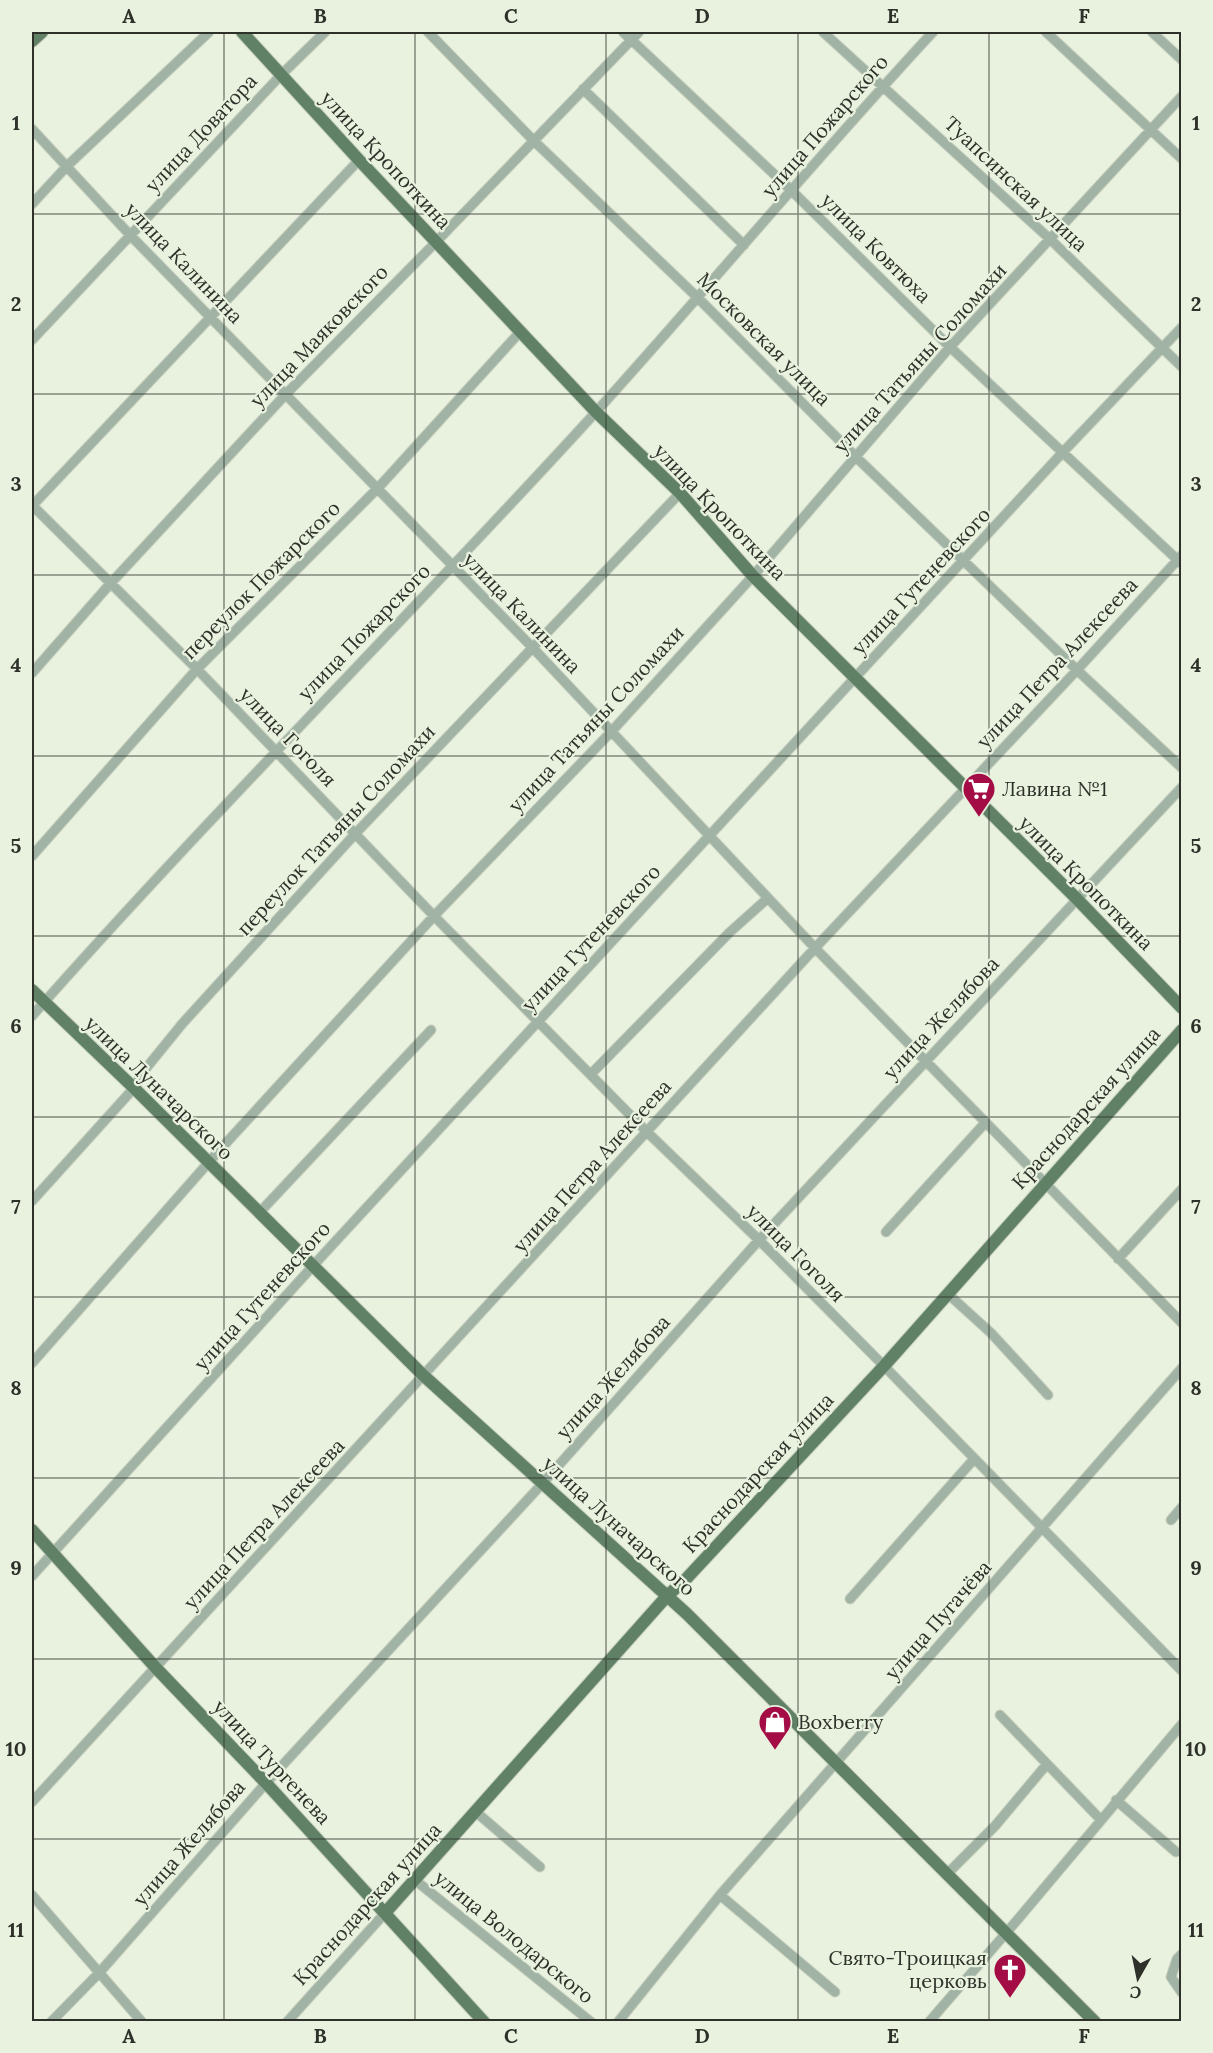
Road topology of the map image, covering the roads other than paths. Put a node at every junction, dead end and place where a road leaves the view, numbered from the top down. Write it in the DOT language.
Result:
graph roads {
  1 [pos="42,32"];
  2 [pos="209,32"];
  3 [pos="242,32"];
  4 [pos="325,32"];
  5 [pos="428,32"];
  6 [pos="623,32"];
  7 [pos="639,32"];
  8 [pos="823,32"];
  9 [pos="933,32"];
  10 [pos="1046,32"];
  11 [pos="1152,32"];
  12 [pos="631,39"];
  13 [pos="32,42"];
  14 [pos="1182,60"];
  15 [pos="281,75"];
  16 [pos="883,86"];
  17 [pos="583,89"];
  18 [pos="1182,96"];
  19 [pos="32,129"];
  20 [pos="1151,130"];
  21 [pos="534,141"];
  22 [pos="1182,159"];
  23 [pos="359,160"];
  24 [pos="67,166"];
  25 [pos="792,190"];
  26 [pos="32,204"];
  27 [pos="130,235"];
  28 [pos="1051,240"];
  29 [pos="436,242"];
  30 [pos="744,245"];
  31 [pos="697,297"];
  32 [pos="210,316"];
  33 [pos="1182,327"];
  34 [pos="520,332"];
  35 [pos="32,340"];
  36 [pos="950,347"];
  37 [pos="1162,348"];
  38 [pos="1182,367"];
  39 [pos="286,394"];
  40 [pos="596,412"];
  41 [pos="1063,452"];
  42 [pos="856,457"];
  43 [pos="378,488"];
  44 [pos="680,493"];
  45 [pos="34,508"];
  46 [pos="32,522"];
  47 [pos="1180,560"];
  48 [pos="963,562"];
  49 [pos="452,567"];
  50 [pos="753,576"];
  51 [pos="110,584"];
  52 [pos="532,647"];
  53 [pos="198,669"];
  54 [pos="1077,670"];
  55 [pos="32,673"];
  56 [pos="856,678"];
  57 [pos="611,732"];
  58 [pos="275,751"];
  59 [pos="1182,768"];
  60 [pos="1182,787"];
  61 [pos="965,789"];
  62 [pos="356,833"];
  63 [pos="710,836"];
  64 [pos="32,856"];
  65 [pos="768,898"];
  66 [pos="1077,899"];
  67 [pos="434,916"];
  68 [pos="815,948"];
  69 [pos="32,990"];
  70 [pos="43,1002"];
  71 [pos="1182,1008"];
  72 [pos="32,1016"];
  73 [pos="540,1020"];
  74 [pos="431,1030"];
  75 [pos="1182,1030"];
  76 [pos="926,1061"];
  77 [pos="591,1074"];
  78 [pos="134,1088"];
  79 [pos="985,1123"];
  80 [pos="647,1132"];
  81 [pos="208,1163"];
  82 [pos="1044,1183"];
  83 [pos="1182,1190"];
  84 [pos="32,1201"];
  85 [pos="260,1213"];
  86 [pos="886,1232"];
  87 [pos="759,1240"];
  88 [pos="1118,1259"];
  89 [pos="314,1265"];
  90 [pos="948,1294"];
  91 [pos="1182,1323"];
  92 [pos="32,1363"];
  93 [pos="884,1366"];
  94 [pos="1182,1368"];
  95 [pos="424,1376"];
  96 [pos="1048,1395"];
  97 [pos="974,1460"];
  98 [pos="542,1484"];
  99 [pos="1182,1508"];
  100 [pos="1171,1520"];
  101 [pos="1042,1529"];
  102 [pos="32,1530"];
  103 [pos="52,1553"];
  104 [pos="32,1576"];
  105 [pos="667,1596"];
  106 [pos="850,1599"];
  107 [pos="156,1668"];
  108 [pos="1182,1671"];
  109 [pos="1000,1715"];
  110 [pos="1182,1724"];
  111 [pos="837,1763"];
  112 [pos="1047,1764"];
  113 [pos="266,1783"];
  114 [pos="1116,1800"];
  115 [pos="32,1802"];
  116 [pos="476,1812"];
  117 [pos="1101,1820"];
  118 [pos="1176,1851"];
  119 [pos="540,1867"];
  120 [pos="948,1873"];
  121 [pos="415,1880"];
  122 [pos="720,1894"];
  123 [pos="32,1895"];
  124 [pos="385,1913"];
  125 [pos="1006,1933"];
  126 [pos="1182,1954"];
  127 [pos="99,1973"];
  128 [pos="835,1992"];
  129 [pos="1182,1993"];
  130 [pos="51,2022"];
  131 [pos="142,2022"];
  132 [pos="287,2022"];
  133 [pos="484,2022"];
  134 [pos="591,2022"];
  135 [pos="618,2022"];
  136 [pos="929,2022"];
  137 [pos="1095,2022"];
  1 -- 13 [label="main road"];
  2 -- 24 [label="street"];
  3 -- 15 [label="main road, улица Кропоткина"];
  4 -- 15 [label="street, улица Доватора"];
  5 -- 21 [label="street, Московская улица"];
  6 -- 12 [label="street, улица Ковтюха"];
  7 -- 12 [label="street, улица Маяковского"];
  8 -- 16 [label="street, Туапсинская улица"];
  9 -- 16 [label="street, улица Пожарского"];
  10 -- 20 [label="street"];
  11 -- 14 [label="street"];
  12 -- 17 [label="street, улица Маяковского"];
  12 -- 25 [label="street, улица Ковтюха"];
  15 -- 23 [label="main road, улица Кропоткина"];
  15 -- 27 [label="street, улица Доватора"];
  16 -- 25 [label="street, улица Пожарского"];
  16 -- 28 [label="street, Туапсинская улица"];
  17 -- 21 [label="street, улица Маяковского"];
  17 -- 30 [label="street"];
  18 -- 20 [label="street, улица Татьяны Соломахи"];
  19 -- 24 [label="street, улица Калинина"];
  20 -- 22 [label="street"];
  20 -- 28 [label="street, улица Татьяны Соломахи"];
  21 -- 29 [label="street, улица Маяковского"];
  21 -- 31 [label="street, Московская улица"];
  23 -- 29 [label="main road, улица Кропоткина"];
  23 -- 32 [label="street"];
  24 -- 26 [label="street"];
  24 -- 27 [label="street, улица Калинина"];
  25 -- 30 [label="street, улица Пожарского"];
  25 -- 36 [label="street, улица Ковтюха"];
  27 -- 32 [label="street, улица Калинина"];
  27 -- 35 [label="street, улица Доватора"];
  28 -- 36 [label="street, улица Татьяны Соломахи"];
  28 -- 37 [label="street, Туапсинская улица"];
  29 -- 34 [label="main road, улица Кропоткина"];
  29 -- 39 [label="street, улица Маяковского"];
  30 -- 31 [label="street, улица Пожарского"];
  31 -- 40 [label="street, улица Пожарского"];
  31 -- 42 [label="street, Московская улица"];
  32 -- 39 [label="street, улица Калинина"];
  32 -- 45 [label="street"];
  33 -- 37 [label="street, улица Гутеневского"];
  34 -- 40 [label="main road, улица Кропоткина"];
  34 -- 43 [label="street, переулок Пожарского"];
  36 -- 41 [label="street, улица Ковтюха"];
  36 -- 42 [label="street, улица Татьяны Соломахи"];
  37 -- 38 [label="street, Туапсинская улица"];
  37 -- 41 [label="street, улица Гутеневского"];
  39 -- 43 [label="street, улица Калинина"];
  39 -- 51 [label="street, улица Маяковского"];
  40 -- 44 [label="main road, улица Кропоткина"];
  40 -- 49 [label="street, улица Пожарского"];
  41 -- 47 [label="street, улица Ковтюха"];
  41 -- 48 [label="street, улица Гутеневского"];
  42 -- 48 [label="street, Московская улица"];
  42 -- 50 [label="street, улица Татьяны Соломахи"];
  43 -- 49 [label="street, улица Калинина"];
  43 -- 53 [label="street, переулок Пожарского"];
  44 -- 50 [label="main road, улица Кропоткина"];
  44 -- 52 [label="street, переулок Татьяны Соломахи"];
  45 -- 46 [label="street"];
  45 -- 51 [label="street, улица Гоголя"];
  47 -- 54 [label="street, улица Петра Алексеева"];
  48 -- 54 [label="street, Московская улица"];
  48 -- 56 [label="street, улица Гутеневского"];
  49 -- 52 [label="street, улица Калинина"];
  49 -- 58 [label="street, улица Пожарского"];
  50 -- 56 [label="main road, улица Кропоткина"];
  50 -- 57 [label="street, улица Татьяны Соломахи"];
  51 -- 53 [label="street, улица Гоголя"];
  51 -- 55 [label="street, улица Маяковского"];
  52 -- 57 [label="street, улица Калинина"];
  52 -- 62 [label="street, переулок Татьяны Соломахи"];
  53 -- 58 [label="street, улица Гоголя"];
  53 -- 64 [label="street, переулок Пожарского"];
  54 -- 59 [label="street, Московская улица"];
  54 -- 61 [label="street, улица Петра Алексеева"];
  56 -- 61 [label="main road, улица Кропоткина"];
  56 -- 63 [label="street, улица Гутеневского"];
  57 -- 63 [label="street, улица Калинина"];
  57 -- 67 [label="street, улица Татьяны Соломахи"];
  58 -- 62 [label="street, улица Гоголя"];
  58 -- 70 [label="street, улица Пожарского"];
  60 -- 66 [label="street, улица Желябова"];
  61 -- 66 [label="main road, улица Кропоткина"];
  61 -- 68 [label="street, улица Петра Алексеева"];
  62 -- 67 [label="street, улица Гоголя"];
  62 -- 78 [label="street, переулок Татьяны Соломахи"];
  63 -- 65 [label="street, улица Калинина"];
  63 -- 73 [label="street, улица Гутеневского"];
  65 -- 68 [label="street, улица Калинина"];
  65 -- 77 [label="street"];
  66 -- 71 [label="main road, улица Кропоткина"];
  66 -- 76 [label="street, улица Желябова"];
  67 -- 73 [label="street, улица Гоголя"];
  67 -- 81 [label="street, улица Татьяны Соломахи"];
  68 -- 76 [label="street, улица Калинина"];
  68 -- 80 [label="street, улица Петра Алексеева"];
  69 -- 70 [label="main road, улица Луначарского"];
  70 -- 72 [label="street, улица Пожарского"];
  70 -- 78 [label="main road, улица Луначарского"];
  73 -- 77 [label="street, улица Гоголя"];
  73 -- 89 [label="street, улица Гутеневского"];
  74 -- 85 [label="street"];
  75 -- 82 [label="main road, Краснодарская улица"];
  76 -- 79 [label="street, улица Калинина"];
  76 -- 87 [label="street, улица Желябова"];
  77 -- 80 [label="street, улица Гоголя"];
  78 -- 81 [label="main road, улица Луначарского"];
  78 -- 84 [label="street, переулок Татьяны Соломахи"];
  79 -- 82 [label="street, улица Калинина"];
  79 -- 86 [label="street"];
  80 -- 87 [label="street, улица Гоголя"];
  80 -- 95 [label="street, улица Петра Алексеева"];
  81 -- 85 [label="main road, улица Луначарского"];
  81 -- 92 [label="street, улица Татьяны Соломахи"];
  82 -- 88 [label="street, улица Калинина"];
  82 -- 90 [label="main road, Краснодарская улица"];
  83 -- 88 [label="street"];
  85 -- 89 [label="main road, улица Луначарского"];
  87 -- 93 [label="street, улица Гоголя"];
  87 -- 98 [label="street, улица Желябова"];
  88 -- 91 [label="street, улица Калинина"];
  89 -- 95 [label="main road, улица Луначарского"];
  89 -- 103 [label="street, улица Гутеневского"];
  90 -- 93 [label="main road, Краснодарская улица"];
  90 -- 96 [label="street"];
  93 -- 97 [label="street, улица Гоголя"];
  93 -- 105 [label="main road, Краснодарская улица"];
  94 -- 101 [label="street, улица Пугачёва"];
  95 -- 98 [label="main road, улица Луначарского"];
  95 -- 107 [label="street, улица Петра Алексеева"];
  97 -- 101 [label="street, улица Гоголя"];
  97 -- 106 [label="street"];
  98 -- 105 [label="main road, улица Луначарского"];
  98 -- 113 [label="street, улица Желябова"];
  99 -- 100 [label="street"];
  101 -- 108 [label="street, улица Гоголя"];
  101 -- 111 [label="street, улица Пугачёва"];
  102 -- 103 [label="main road, улица Тургенева"];
  103 -- 104 [label="street, улица Гутеневского"];
  103 -- 107 [label="main road, улица Тургенева"];
  105 -- 111 [label="main road, улица Луначарского"];
  105 -- 116 [label="main road, Краснодарская улица"];
  107 -- 113 [label="main road, улица Тургенева"];
  107 -- 115 [label="street, улица Петра Алексеева"];
  109 -- 112 [label="street"];
  110 -- 114 [label="street"];
  111 -- 120 [label="main road, улица Луначарского"];
  111 -- 122 [label="street, улица Пугачёва"];
  112 -- 117 [label="street"];
  112 -- 120 [label="street"];
  113 -- 124 [label="main road, улица Тургенева"];
  113 -- 127 [label="street, улица Желябова"];
  114 -- 117 [label="street"];
  114 -- 118 [label="street"];
  116 -- 119 [label="street"];
  116 -- 121 [label="main road, Краснодарская улица"];
  117 -- 125 [label="street"];
  120 -- 125 [label="main road, улица Луначарского"];
  121 -- 124 [label="main road, Краснодарская улица"];
  121 -- 134 [label="street, улица Володарского"];
  122 -- 128 [label="street"];
  122 -- 135 [label="street, улица Пугачёва"];
  123 -- 127 [label="street"];
  124 -- 132 [label="street, Краснодарская улица"];
  124 -- 133 [label="main road, улица Тургенева"];
  125 -- 136 [label="street"];
  125 -- 137 [label="main road, улица Луначарского"];
  126 -- 129 [label="street"];
  127 -- 130 [label="street, улица Желябова"];
  127 -- 131 [label="street"];
}
